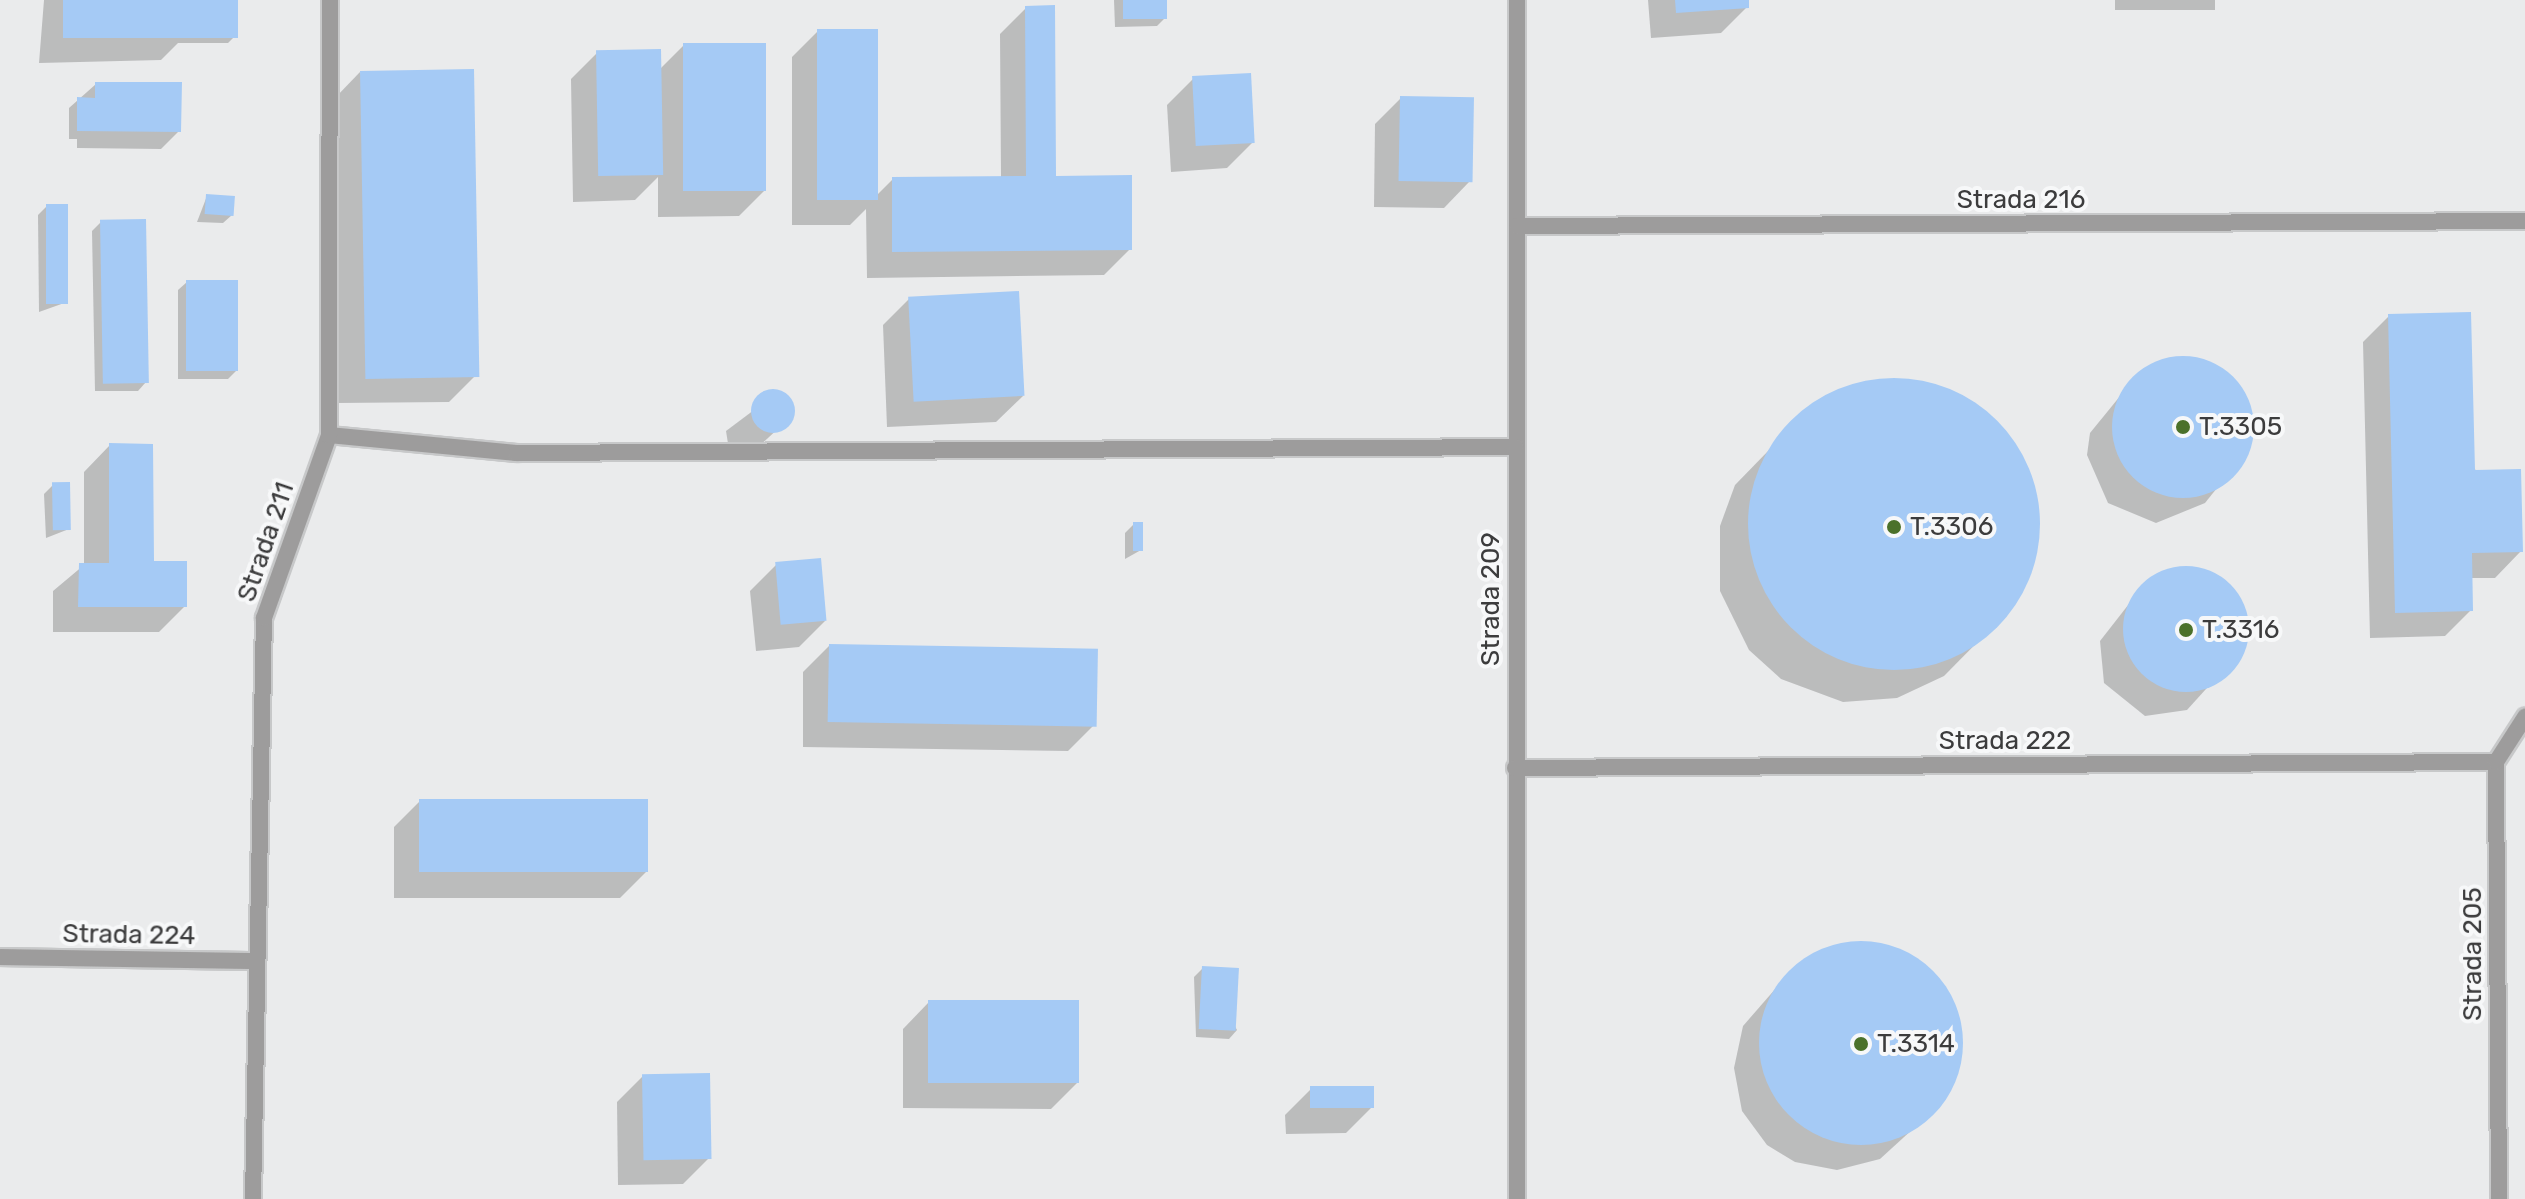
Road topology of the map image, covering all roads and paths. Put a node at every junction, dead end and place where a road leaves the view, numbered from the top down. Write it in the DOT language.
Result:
graph roads {
  1 [pos="330,0"];
  2 [pos="1517,0"];
  3 [pos="2525,221"];
  4 [pos="1517,226"];
  5 [pos="329,435"];
  6 [pos="1516,447"];
  7 [pos="2525,717"];
  8 [pos="2496,762"];
  9 [pos="1515,768"];
  10 [pos="0,957"];
  11 [pos="257,961"];
  12 [pos="253,1199"];
  13 [pos="1517,1199"];
  14 [pos="2499,1199"];
  1 -- 5 [label="lane, Strada 211"];
  2 -- 4 [label="lane, Strada 209"];
  3 -- 4 [label="lane, Strada 216"];
  4 -- 6 [label="lane, Strada 209"];
  5 -- 6 [label="lane"];
  5 -- 11 [label="lane, Strada 211"];
  6 -- 9 [label="lane, Strada 209"];
  7 -- 8 [label="lane"];
  8 -- 9 [label="lane, Strada 222"];
  8 -- 14 [label="lane, Strada 205"];
  9 -- 13 [label="lane, Strada 209"];
  10 -- 11 [label="lane, Strada 224"];
  11 -- 12 [label="lane, Strada 211"];
}
